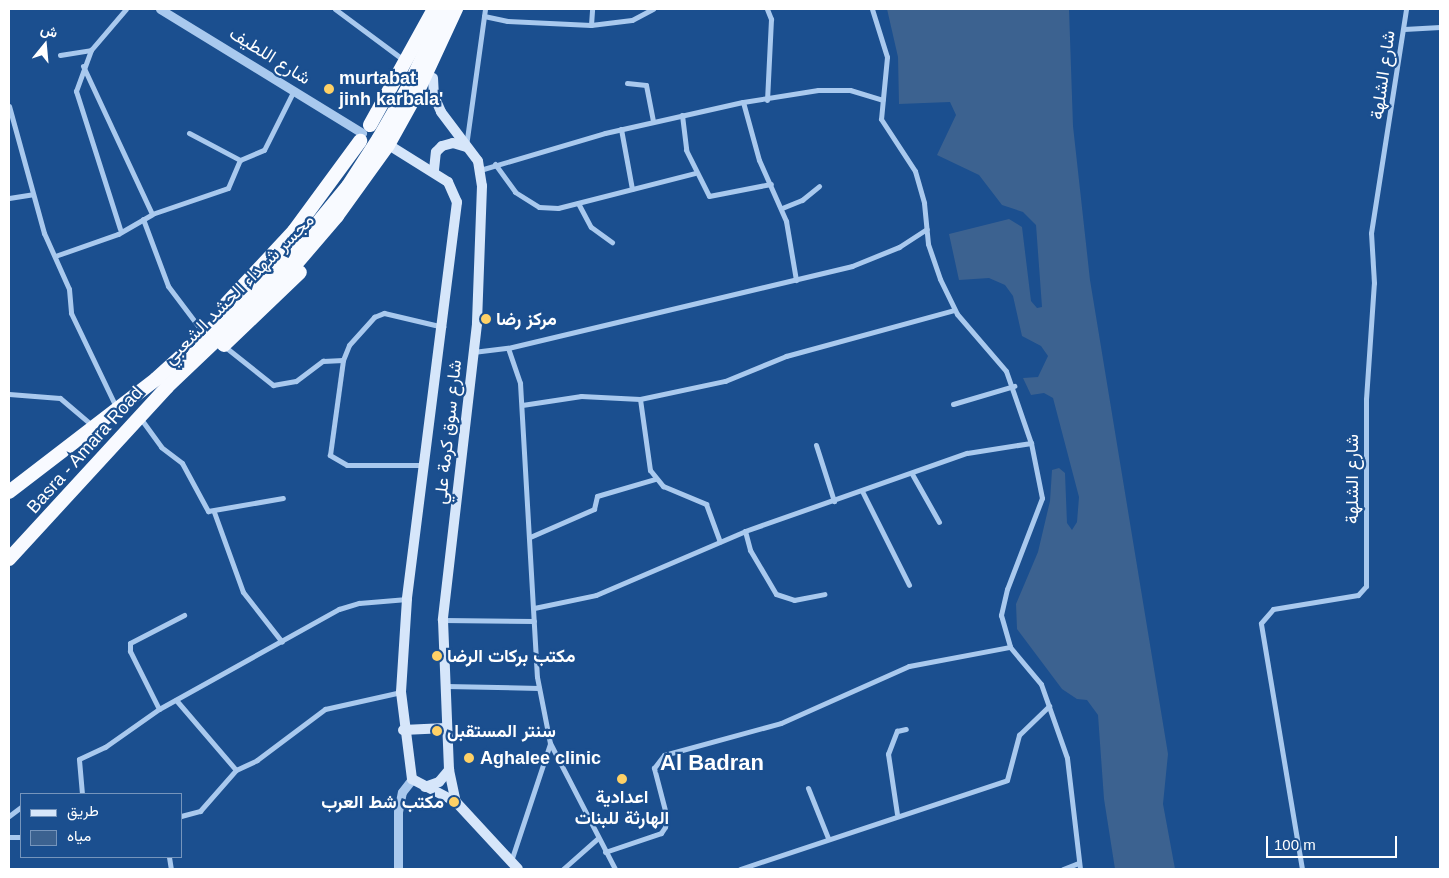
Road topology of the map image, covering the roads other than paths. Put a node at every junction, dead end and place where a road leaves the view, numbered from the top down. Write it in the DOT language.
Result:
graph roads {
  1 [pos="126,9"];
  2 [pos="160,9"];
  3 [pos="335,9"];
  4 [pos="434,9"];
  5 [pos="445,9"];
  6 [pos="456,9"];
  7 [pos="465,9"];
  8 [pos="485,9"];
  9 [pos="592,9"];
  10 [pos="653,9"];
  11 [pos="766,9"];
  12 [pos="872,9"];
  13 [pos="1406,9"];
  14 [pos="484,16"];
  15 [pos="591,26"];
  16 [pos="1440,27"];
  17 [pos="1404,29"];
  18 [pos="91,50"];
  19 [pos="60,55"];
  20 [pos="407,63"];
  21 [pos="83,66"];
  22 [pos="397,78"];
  23 [pos="433,78"];
  24 [pos="627,83"];
  25 [pos="294,90"];
  26 [pos="424,94"];
  27 [pos="767,100"];
  28 [pos="882,100"];
  29 [pos="743,102"];
  30 [pos="9,106"];
  31 [pos="682,115"];
  32 [pos="653,121"];
  33 [pos="621,129"];
  34 [pos="189,133"];
  35 [pos="364,133"];
  36 [pos="466,147"];
  37 [pos="390,148"];
  38 [pos="240,160"];
  39 [pos="495,164"];
  40 [pos="434,170"];
  41 [pos="480,170"];
  42 [pos="695,173"];
  43 [pos="771,184"];
  44 [pos="818,186"];
  45 [pos="632,188"];
  46 [pos="33,194"];
  47 [pos="9,198"];
  48 [pos="578,203"];
  49 [pos="782,208"];
  50 [pos="152,214"];
  51 [pos="143,219"];
  52 [pos="120,229"];
  53 [pos="927,229"];
  54 [pos="612,242"];
  55 [pos="55,256"];
  56 [pos="796,280"];
  57 [pos="954,310"];
  58 [pos="199,327"];
  59 [pos="444,327"];
  60 [pos="224,346"];
  61 [pos="508,348"];
  62 [pos="472,352"];
  63 [pos="343,360"];
  64 [pos="161,383"];
  65 [pos="1014,386"];
  66 [pos="9,394"];
  67 [pos="640,399"];
  68 [pos="953,404"];
  69 [pos="522,405"];
  70 [pos="117,410"];
  71 [pos="141,419"];
  72 [pos="96,428"];
  73 [pos="1031,443"];
  74 [pos="816,445"];
  75 [pos="426,465"];
  76 [pos="912,474"];
  77 [pos="655,479"];
  78 [pos="862,491"];
  79 [pos="9,492"];
  80 [pos="283,498"];
  81 [pos="834,501"];
  82 [pos="214,512"];
  83 [pos="939,522"];
  84 [pos="745,531"];
  85 [pos="530,537"];
  86 [pos="720,542"];
  87 [pos="9,559"];
  88 [pos="909,585"];
  89 [pos="824,594"];
  90 [pos="407,599"];
  91 [pos="534,608"];
  92 [pos="184,615"];
  93 [pos="442,620"];
  94 [pos="534,621"];
  95 [pos="282,642"];
  96 [pos="1010,647"];
  97 [pos="445,686"];
  98 [pos="539,688"];
  99 [pos="401,692"];
  100 [pos="176,700"];
  101 [pos="1049,706"];
  102 [pos="159,709"];
  103 [pos="446,728"];
  104 [pos="906,729"];
  105 [pos="403,730"];
  106 [pos="550,743"];
  107 [pos="236,770"];
  108 [pos="449,770"];
  109 [pos="412,778"];
  110 [pos="425,787"];
  111 [pos="808,788"];
  112 [pos="82,793"];
  113 [pos="456,802"];
  114 [pos="20,808"];
  115 [pos="898,814"];
  116 [pos="9,816"];
  117 [pos="182,816"];
  118 [pos="598,838"];
  119 [pos="828,838"];
  120 [pos="605,852"];
  121 [pos="1079,863"];
  122 [pos="514,866"];
  123 [pos="398,869"];
  124 [pos="563,869"];
  125 [pos="615,869"];
  126 [pos="740,869"];
  127 [pos="1063,869"];
  128 [pos="1080,869"];
  129 [pos="1302,869"];
  1 -- 18 [label="street"];
  2 -- 25 [label="street, شارع اللطيف"];
  3 -- 20 [label="street"];
  4 -- 20 [label="highway"];
  5 -- 64 [label="highway"];
  6 -- 64 [label="highway, مجسر شهداء الحشد الشعبي"];
  7 -- 23 [label="highway"];
  8 -- 14 [label="street"];
  9 -- 15 [label="street"];
  10 -- 15 [label="street"];
  11 -- 27 [label="street"];
  12 -- 28 [label="street"];
  13 -- 17 [label="street, شارع الشلهة"];
  14 -- 15 [label="street"];
  14 -- 36 [label="street"];
  16 -- 17 [label="street"];
  17 -- 129 [label="street, شارع الشلهة"];
  18 -- 19 [label="street"];
  18 -- 21 [label="street"];
  20 -- 22 [label="highway"];
  21 -- 50 [label="street"];
  21 -- 52 [label="street"];
  22 -- 26 [label="highway"];
  22 -- 35 [label="highway"];
  23 -- 26 [label="highway"];
  23 -- 36 [label="main road"];
  24 -- 32 [label="street"];
  25 -- 35 [label="street, شارع اللطيف"];
  25 -- 38 [label="street"];
  26 -- 37 [label="highway"];
  27 -- 28 [label="street"];
  27 -- 29 [label="street"];
  28 -- 53 [label="street"];
  29 -- 31 [label="street"];
  29 -- 43 [label="street"];
  30 -- 46 [label="street"];
  31 -- 32 [label="street"];
  31 -- 42 [label="street"];
  32 -- 33 [label="street"];
  33 -- 39 [label="street"];
  33 -- 45 [label="street"];
  34 -- 38 [label="street"];
  35 -- 37 [label="main road"];
  35 -- 37 [label="main road"];
  35 -- 58 [label="highway"];
  36 -- 40 [label="main road"];
  36 -- 41 [label="main road"];
  37 -- 40 [label="main road, شارع سوق كرمة علي"];
  37 -- 60 [label="highway"];
  38 -- 50 [label="street"];
  39 -- 41 [label="street"];
  39 -- 48 [label="street"];
  40 -- 59 [label="main road, شارع سوق كرمة علي"];
  41 -- 62 [label="main road, شارع سوق كرمة علي"];
  42 -- 43 [label="street"];
  42 -- 45 [label="street"];
  43 -- 49 [label="street"];
  44 -- 49 [label="street"];
  45 -- 48 [label="street"];
  46 -- 47 [label="street"];
  46 -- 55 [label="street"];
  48 -- 54 [label="street"];
  49 -- 56 [label="street"];
  50 -- 51 [label="street"];
  51 -- 52 [label="street"];
  51 -- 58 [label="street"];
  52 -- 55 [label="street"];
  53 -- 56 [label="street"];
  53 -- 57 [label="street"];
  55 -- 70 [label="street"];
  56 -- 61 [label="street"];
  57 -- 65 [label="street"];
  57 -- 67 [label="street"];
  58 -- 70 [label="highway"];
  59 -- 63 [label="street"];
  59 -- 75 [label="main road, شارع سوق كرمة علي"];
  60 -- 63 [label="street"];
  60 -- 71 [label="highway"];
  61 -- 62 [label="street"];
  61 -- 69 [label="street"];
  62 -- 93 [label="main road, شارع سوق كرمة علي"];
  63 -- 75 [label="street"];
  64 -- 70 [label="highway, Basra - Amara Road"];
  64 -- 71 [label="highway, Basra - Amara Road"];
  65 -- 68 [label="street"];
  65 -- 73 [label="street"];
  66 -- 72 [label="street"];
  67 -- 69 [label="street"];
  67 -- 77 [label="street"];
  69 -- 85 [label="street"];
  70 -- 72 [label="highway, Basra - Amara Road"];
  71 -- 82 [label="street"];
  71 -- 87 [label="highway, Basra - Amara Road"];
  72 -- 79 [label="highway, Basra - Amara Road"];
  73 -- 76 [label="street"];
  73 -- 96 [label="street"];
  74 -- 81 [label="street"];
  75 -- 90 [label="main road, شارع سوق كرمة علي"];
  76 -- 78 [label="street"];
  76 -- 83 [label="street"];
  77 -- 85 [label="street"];
  77 -- 86 [label="street"];
  78 -- 81 [label="street"];
  78 -- 88 [label="street"];
  80 -- 82 [label="street"];
  81 -- 84 [label="street"];
  82 -- 95 [label="street"];
  84 -- 86 [label="street"];
  84 -- 89 [label="street"];
  85 -- 91 [label="street"];
  86 -- 91 [label="street"];
  90 -- 95 [label="street"];
  90 -- 99 [label="main road, شارع سوق كرمة علي"];
  91 -- 94 [label="street"];
  92 -- 102 [label="street"];
  93 -- 94 [label="street"];
  93 -- 97 [label="main road, شارع سوق كرمة علي"];
  94 -- 98 [label="street"];
  95 -- 100 [label="street"];
  96 -- 101 [label="street"];
  96 -- 120 [label="street"];
  97 -- 98 [label="street"];
  97 -- 103 [label="main road, شارع سوق كرمة علي"];
  98 -- 106 [label="street"];
  99 -- 105 [label="main road, شارع سوق كرمة علي"];
  99 -- 107 [label="street"];
  100 -- 102 [label="street"];
  100 -- 107 [label="street"];
  101 -- 115 [label="street"];
  101 -- 121 [label="street"];
  102 -- 112 [label="street"];
  103 -- 105 [label="main road"];
  103 -- 108 [label="main road, شارع سوق كرمة علي"];
  104 -- 115 [label="street"];
  105 -- 109 [label="main road, شارع سوق كرمة علي"];
  106 -- 118 [label="street"];
  106 -- 122 [label="street"];
  107 -- 117 [label="street"];
  108 -- 110 [label="main road"];
  108 -- 113 [label="main road, شارع سوق كرمة علي"];
  109 -- 110 [label="main road"];
  109 -- 123 [label="street"];
  110 -- 113 [label="main road"];
  111 -- 119 [label="street"];
  113 -- 122 [label="main road"];
  114 -- 116 [label="street"];
  115 -- 119 [label="street"];
  118 -- 120 [label="street"];
  118 -- 124 [label="street"];
  119 -- 126 [label="street"];
  120 -- 125 [label="street"];
  121 -- 127 [label="street"];
  121 -- 128 [label="street"];
}
